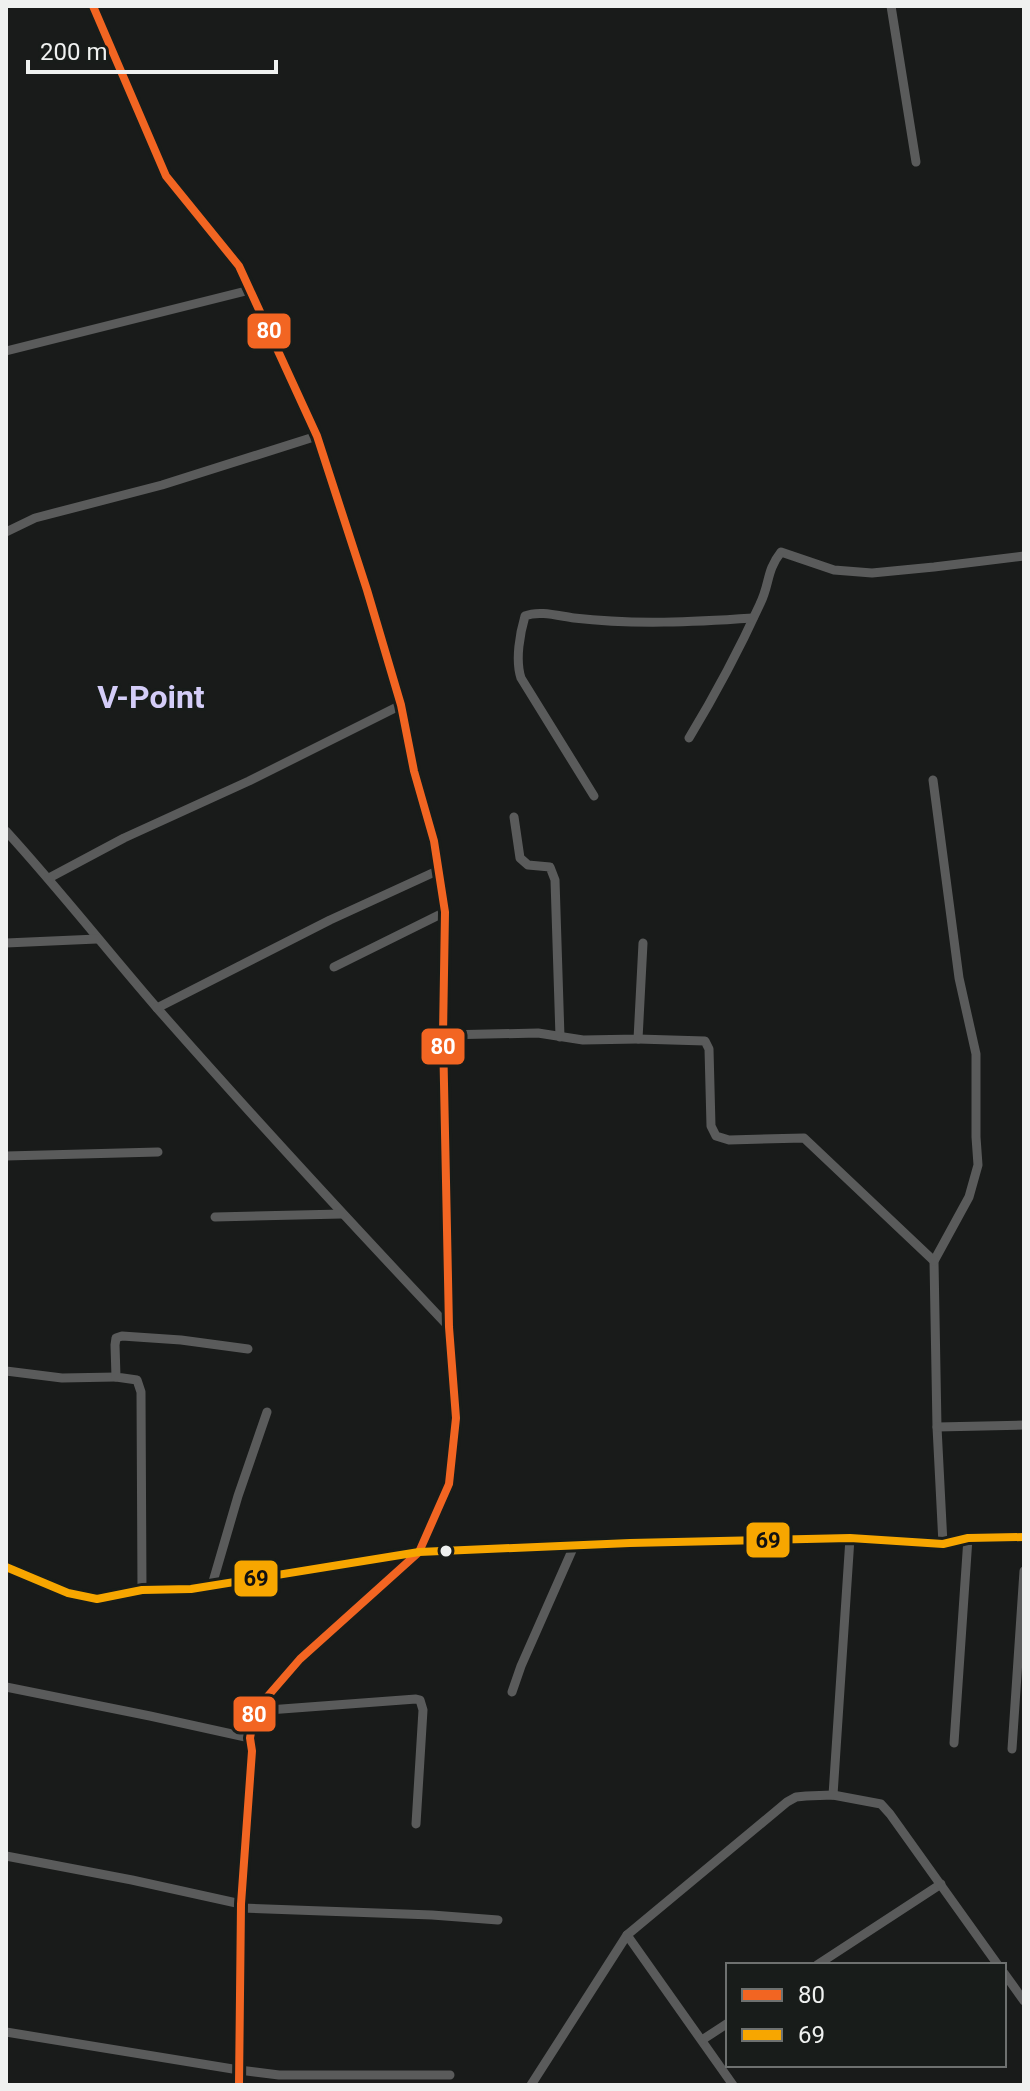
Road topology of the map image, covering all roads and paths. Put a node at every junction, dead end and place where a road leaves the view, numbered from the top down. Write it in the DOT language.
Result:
graph roads {
  1 [pos="93,6"];
  2 [pos="891,6"];
  3 [pos="916,162"];
  4 [pos="250,290"];
  5 [pos="6,351"];
  6 [pos="317,436"];
  7 [pos="6,532"];
  8 [pos="1024,556"];
  9 [pos="753,618"];
  10 [pos="401,705"];
  11 [pos="689,738"];
  12 [pos="933,780"];
  13 [pos="594,796"];
  14 [pos="514,817"];
  15 [pos="6,831"];
  16 [pos="439,870"];
  17 [pos="49,878"];
  18 [pos="445,912"];
  19 [pos="97,939"];
  20 [pos="6,943"];
  21 [pos="643,943"];
  22 [pos="334,967"];
  23 [pos="157,1008"];
  24 [pos="443,1035"];
  25 [pos="560,1037"];
  26 [pos="638,1039"];
  27 [pos="158,1152"];
  28 [pos="6,1156"];
  29 [pos="342,1214"];
  30 [pos="215,1217"];
  31 [pos="934,1261"];
  32 [pos="449,1327"];
  33 [pos="248,1349"];
  34 [pos="6,1371"];
  35 [pos="116,1377"];
  36 [pos="267,1412"];
  37 [pos="1024,1425"];
  38 [pos="937,1427"];
  39 [pos="1024,1537"];
  40 [pos="850,1538"];
  41 [pos="968,1538"];
  42 [pos="943,1544"];
  43 [pos="574,1546"];
  44 [pos="419,1552"];
  45 [pos="6,1567"];
  46 [pos="1024,1571"];
  47 [pos="212,1585"];
  48 [pos="142,1590"];
  49 [pos="6,1687"];
  50 [pos="512,1692"];
  51 [pos="255,1711"];
  52 [pos="250,1738"];
  53 [pos="954,1743"];
  54 [pos="1012,1749"];
  55 [pos="833,1795"];
  56 [pos="416,1824"];
  57 [pos="6,1856"];
  58 [pos="941,1884"];
  59 [pos="242,1906"];
  60 [pos="498,1920"];
  61 [pos="627,1935"];
  62 [pos="820,1963"];
  63 [pos="997,1963"];
  64 [pos="1006,1976"];
  65 [pos="1024,2001"];
  66 [pos="726,2024"];
  67 [pos="6,2032"];
  68 [pos="702,2040"];
  69 [pos="239,2070"];
  70 [pos="450,2075"];
  71 [pos="239,2085"];
  72 [pos="531,2085"];
  73 [pos="733,2085"];
  1 -- 4 [label="street"];
  2 -- 3 [label="street"];
  4 -- 5 [label="street"];
  4 -- 6 [label="street"];
  6 -- 7 [label="street"];
  6 -- 10 [label="street"];
  8 -- 9 [label="street"];
  9 -- 11 [label="street"];
  9 -- 13 [label="street"];
  10 -- 16 [label="street"];
  10 -- 17 [label="street"];
  12 -- 31 [label="street"];
  14 -- 25 [label="street"];
  15 -- 17 [label="street"];
  16 -- 18 [label="street"];
  16 -- 23 [label="street"];
  17 -- 19 [label="street"];
  18 -- 22 [label="street"];
  18 -- 24 [label="street"];
  19 -- 20 [label="street"];
  19 -- 23 [label="street"];
  21 -- 26 [label="street"];
  23 -- 29 [label="street"];
  24 -- 25 [label="street"];
  24 -- 32 [label="street"];
  25 -- 26 [label="street"];
  26 -- 31 [label="street"];
  27 -- 28 [label="street"];
  29 -- 30 [label="street"];
  29 -- 32 [label="street"];
  31 -- 38 [label="street"];
  32 -- 44 [label="street"];
  33 -- 35 [label="street"];
  34 -- 35 [label="street"];
  35 -- 48 [label="street"];
  36 -- 47 [label="street"];
  37 -- 38 [label="street"];
  38 -- 42 [label="street"];
  39 -- 41 [label="street"];
  40 -- 42 [label="street"];
  40 -- 43 [label="street"];
  40 -- 55 [label="street"];
  41 -- 42 [label="street"];
  41 -- 53 [label="street"];
  43 -- 44 [label="street"];
  43 -- 50 [label="street"];
  44 -- 47 [label="street"];
  44 -- 51 [label="street"];
  45 -- 48 [label="street"];
  46 -- 54 [label="street"];
  47 -- 48 [label="street"];
  49 -- 52 [label="street"];
  51 -- 52 [label="street"];
  51 -- 56 [label="street"];
  52 -- 59 [label="street"];
  55 -- 58 [label="street"];
  55 -- 61 [label="street"];
  57 -- 59 [label="street"];
  58 -- 62 [label="street"];
  58 -- 63 [label="street"];
  59 -- 60 [label="street"];
  59 -- 69 [label="street"];
  61 -- 68 [label="street"];
  61 -- 72 [label="street"];
  64 -- 65 [label="street"];
  66 -- 68 [label="street"];
  67 -- 69 [label="street"];
  68 -- 73 [label="street"];
  69 -- 70 [label="street"];
  69 -- 71 [label="street"];
}
